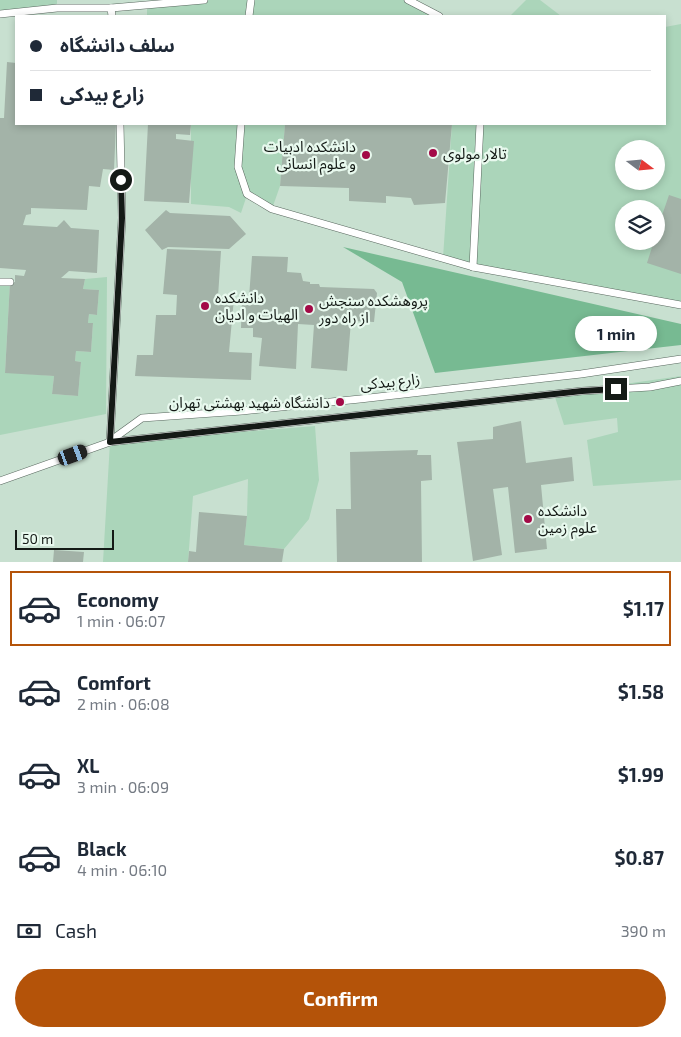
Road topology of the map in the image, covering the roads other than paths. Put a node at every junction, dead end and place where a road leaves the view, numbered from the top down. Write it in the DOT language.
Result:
graph roads {
  1 [pos="204,0"];
  2 [pos="251,0"];
  3 [pos="408,0"];
  4 [pos="111,8"];
  5 [pos="0,14"];
  6 [pos="112,15"];
  7 [pos="249,15"];
  8 [pos="437,15"];
  9 [pos="120,125"];
  10 [pos="241,125"];
  11 [pos="480,125"];
  12 [pos="473,267"];
  13 [pos="0,282"];
  14 [pos="10,282"];
  15 [pos="681,305"];
  16 [pos="681,359"];
  17 [pos="681,381"];
  18 [pos="110,442"];
  19 [pos="0,481"];
  1 -- 4 [label="lane"];
  2 -- 7 [label="lane"];
  3 -- 8 [label="lane"];
  4 -- 5 [label="lane"];
  4 -- 6 [label="lane"];
  9 -- 18 [label="lane"];
  10 -- 12 [label="lane"];
  11 -- 12 [label="lane"];
  12 -- 15 [label="lane"];
  13 -- 14 [label="lane"];
  16 -- 18 [label="lane, زارع بیدکی"];
  17 -- 18 [label="lane, زارع بیدکی"];
  18 -- 19 [label="lane, زارع بیدکی"];
}
